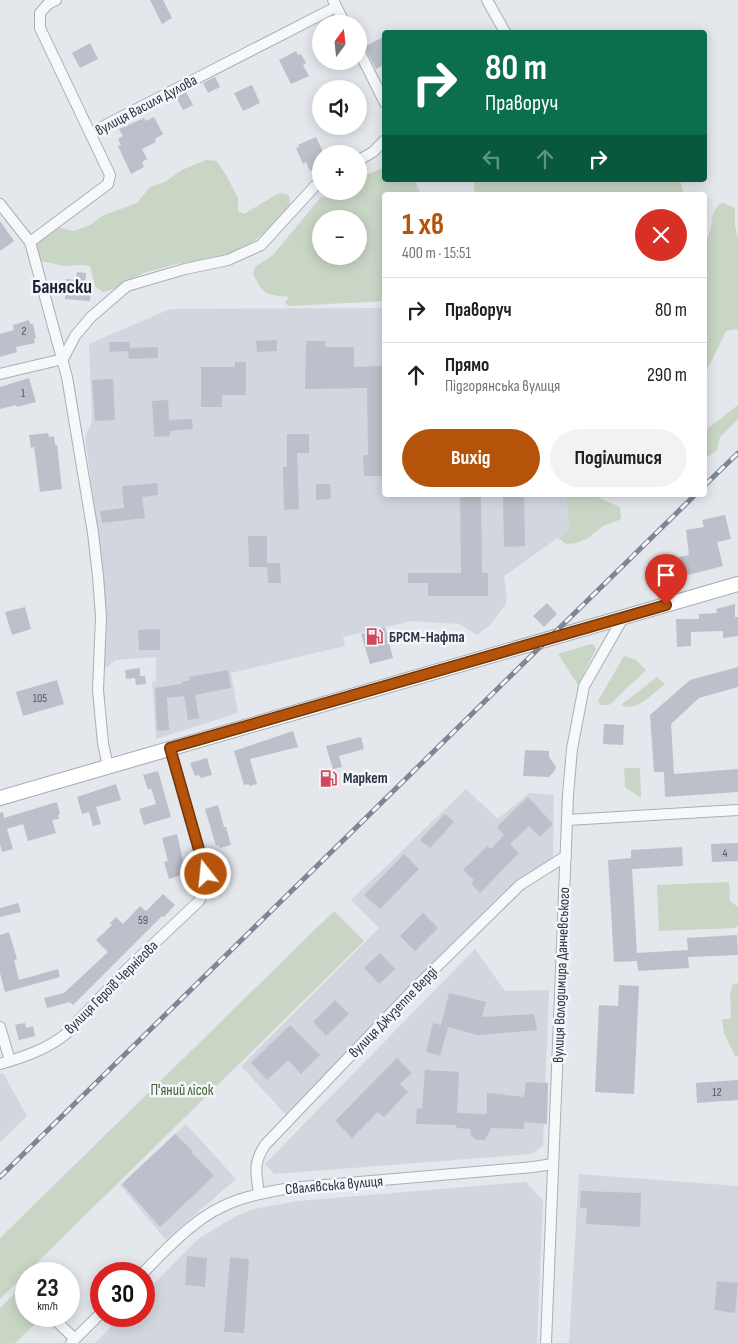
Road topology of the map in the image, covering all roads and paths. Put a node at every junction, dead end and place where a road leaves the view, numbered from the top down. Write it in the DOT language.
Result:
graph roads {
  1 [pos="56,0"];
  2 [pos="487,0"];
  3 [pos="335,3"];
  4 [pos="341,15"];
  5 [pos="504,30"];
  6 [pos="368,69"];
  7 [pos="382,97"];
  8 [pos="90,133"];
  9 [pos="382,143"];
  10 [pos="367,155"];
  11 [pos="312,190"];
  12 [pos="0,204"];
  13 [pos="30,242"];
  14 [pos="63,359"];
  15 [pos="0,374"];
  16 [pos="738,584"];
  17 [pos="623,618"];
  18 [pos="170,748"];
  19 [pos="108,767"];
  20 [pos="0,798"];
  21 [pos="738,810"];
  22 [pos="567,820"];
  23 [pos="566,856"];
  24 [pos="0,1027"];
  25 [pos="5,1063"];
  26 [pos="553,1164"];
  27 [pos="259,1193"];
  28 [pos="154,1262"];
  29 [pos="90,1324"];
  30 [pos="61,1327"];
  31 [pos="73,1341"];
  32 [pos="546,1343"];
  1 -- 8 [label="street"];
  2 -- 5 [label="street"];
  3 -- 4 [label="street"];
  3 -- 8 [label="street, вулиця Василя Дулова"];
  6 -- 7 [label="street"];
  8 -- 13 [label="street, вулиця Василя Дулова"];
  9 -- 10 [label="street"];
  11 -- 14 [label="street"];
  12 -- 13 [label="street"];
  13 -- 14 [label="street"];
  14 -- 15 [label="street"];
  14 -- 19 [label="street"];
  16 -- 17 [label="main road"];
  17 -- 18 [label="main road"];
  17 -- 22 [label="street, вулиця Володимира Данчевського"];
  18 -- 19 [label="main road"];
  18 -- 25 [label="street, вулиця Героїв Чернігова"];
  19 -- 20 [label="main road"];
  21 -- 22 [label="street"];
  22 -- 23 [label="street, вулиця Володимира Данчевського"];
  23 -- 26 [label="street, вулиця Володимира Данчевського"];
  23 -- 27 [label="street, вулиця Джузеппе Верді"];
  24 -- 25 [label="street"];
  26 -- 27 [label="street, Свалявська вулиця"];
  26 -- 32 [label="street, вулиця Володимира Данчевського"];
  27 -- 28 [label="street, Свалявська вулиця"];
  29 -- 31 [label="street"];
  30 -- 31 [label="street"];
}
